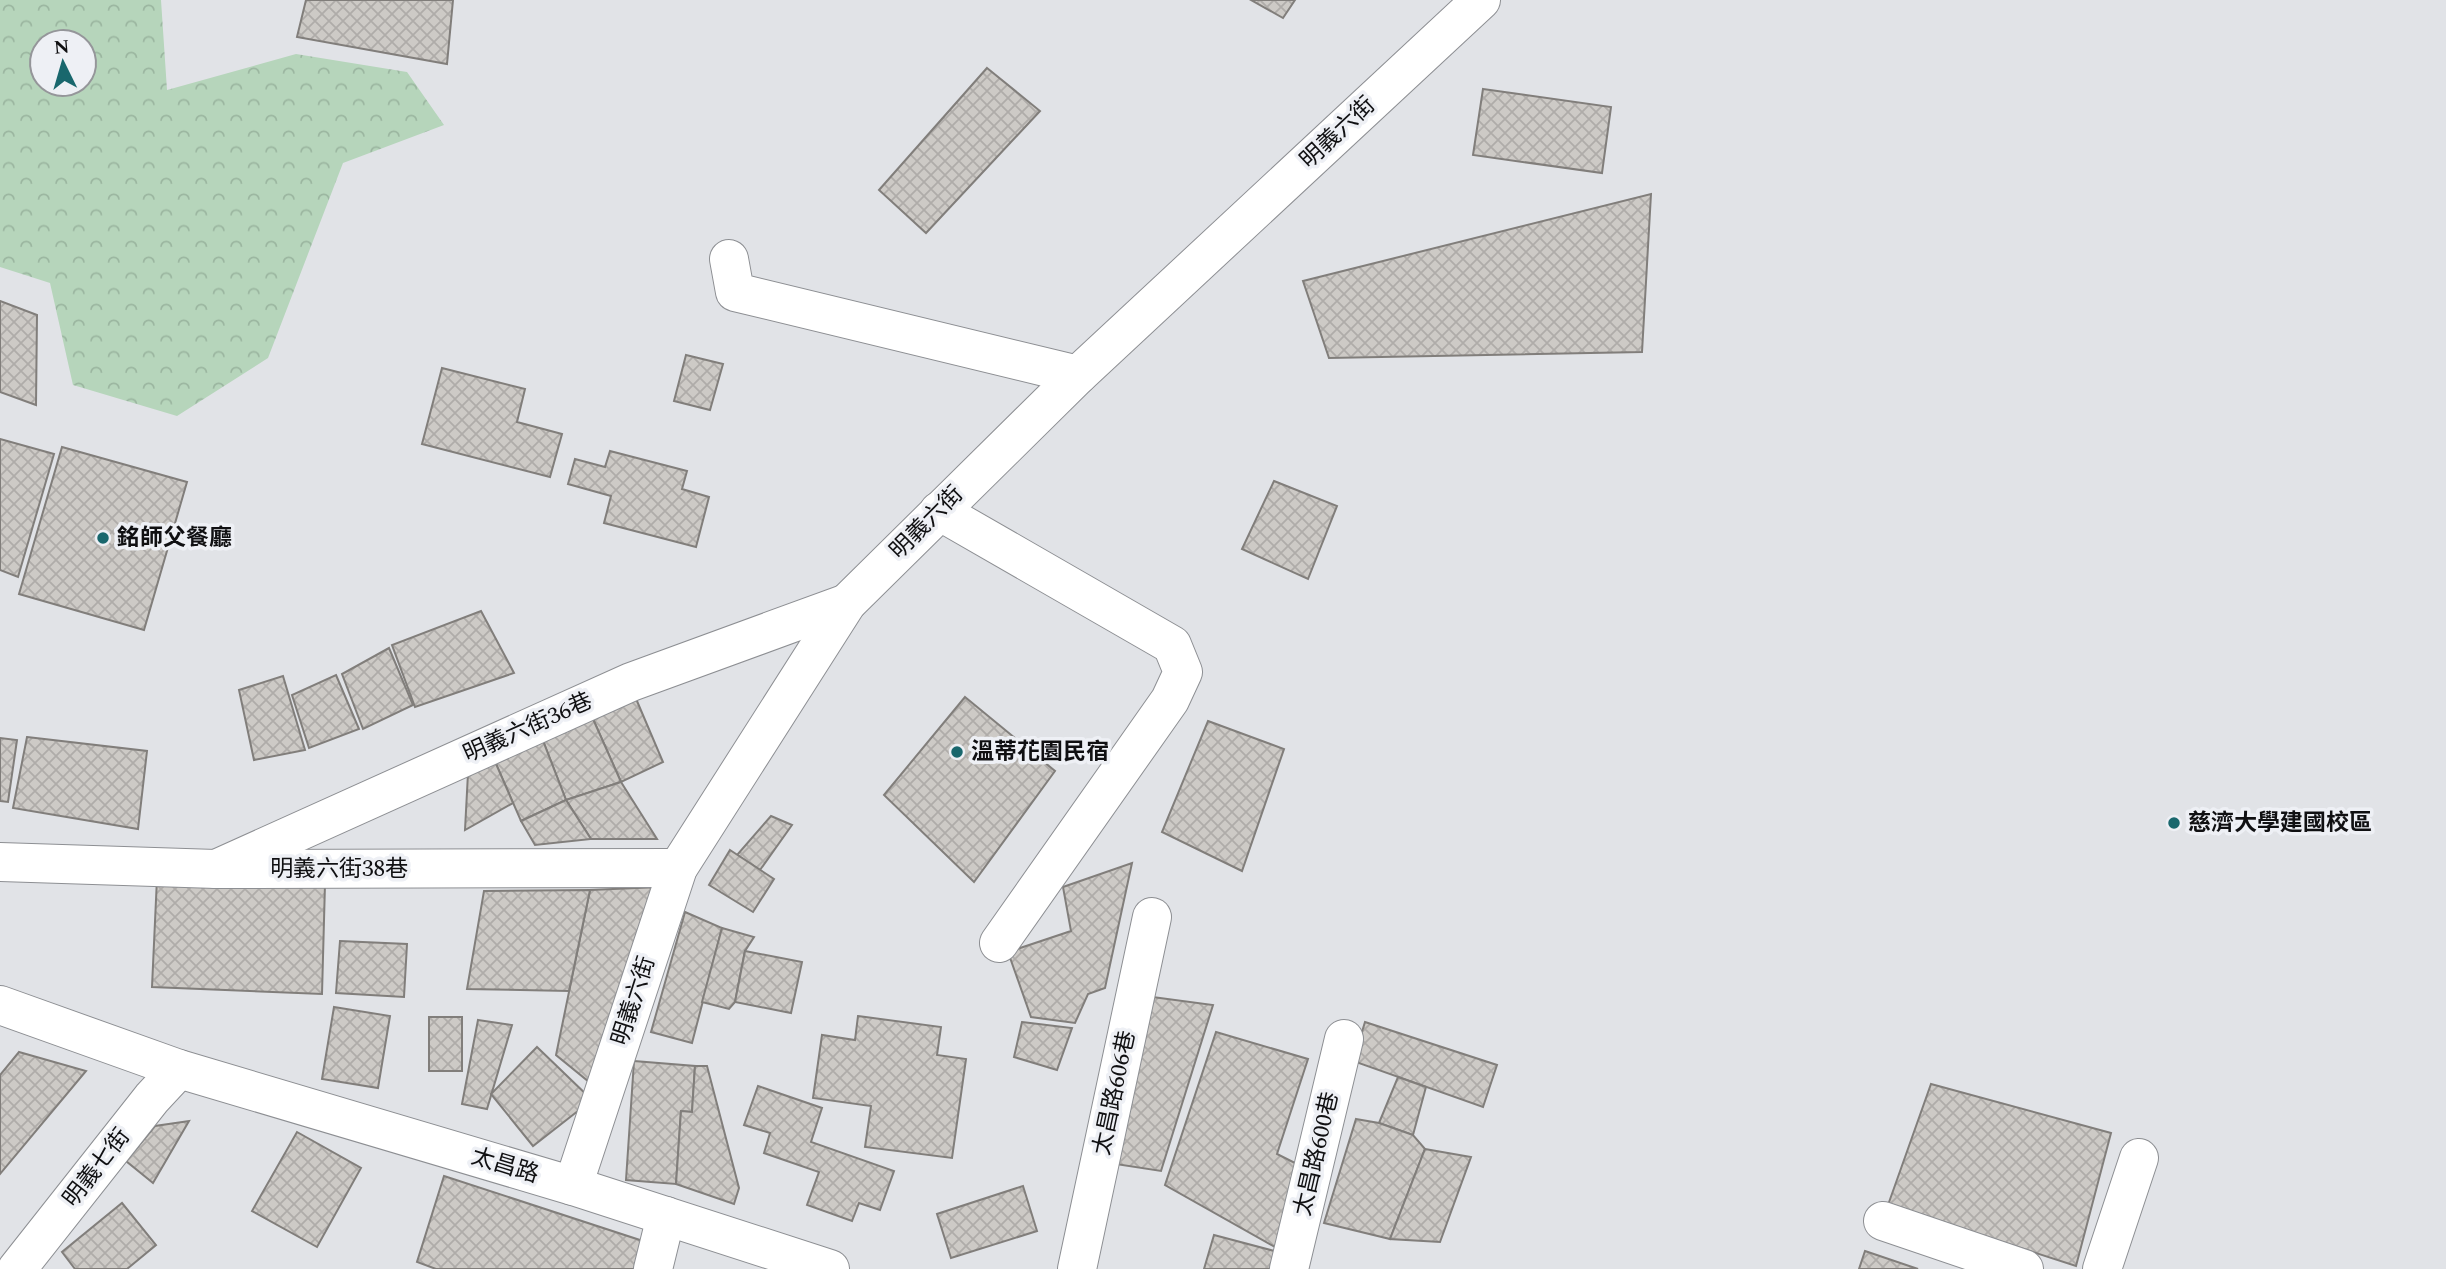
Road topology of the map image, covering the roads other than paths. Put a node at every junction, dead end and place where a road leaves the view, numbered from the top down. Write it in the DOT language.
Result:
graph roads {
  1 [pos="1481,0"];
  2 [pos="729,259"];
  3 [pos="1078,375"];
  4 [pos="939,511"];
  5 [pos="847,603"];
  6 [pos="0,862"];
  7 [pos="678,868"];
  8 [pos="216,869"];
  9 [pos="1152,917"];
  10 [pos="999,943"];
  11 [pos="0,1005"];
  12 [pos="1344,1039"];
  13 [pos="179,1069"];
  14 [pos="2139,1158"];
  15 [pos="573,1186"];
  16 [pos="666,1216"];
  17 [pos="1883,1221"];
  18 [pos="17,1269"];
  19 [pos="653,1269"];
  20 [pos="830,1269"];
  21 [pos="1077,1269"];
  22 [pos="1289,1269"];
  23 [pos="2024,1269"];
  24 [pos="2102,1269"];
  1 -- 3 [label="street, 明義六街"];
  2 -- 3 [label="street"];
  3 -- 4 [label="street, 明義六街"];
  4 -- 5 [label="street, 明義六街"];
  4 -- 10 [label="street"];
  5 -- 7 [label="street, 明義六街"];
  5 -- 8 [label="street, 明義六街36巷"];
  6 -- 8 [label="street, 明義六街38巷"];
  7 -- 8 [label="street, 明義六街38巷"];
  7 -- 15 [label="street, 明義六街"];
  9 -- 21 [label="street, 太昌路606巷"];
  11 -- 13 [label="street, 太昌路"];
  12 -- 22 [label="street, 太昌路600巷"];
  13 -- 15 [label="street, 太昌路"];
  13 -- 18 [label="street, 明義七街"];
  14 -- 24 [label="street"];
  15 -- 16 [label="street, 太昌路"];
  16 -- 19 [label="street"];
  16 -- 20 [label="street, 太昌路"];
  17 -- 23 [label="street"];
}
